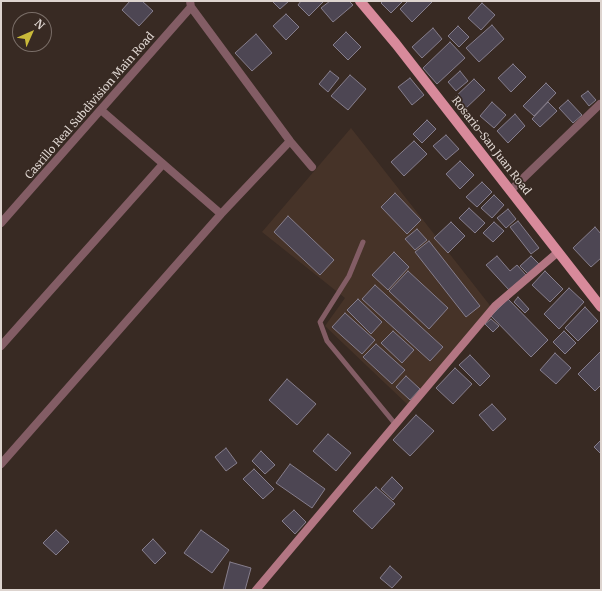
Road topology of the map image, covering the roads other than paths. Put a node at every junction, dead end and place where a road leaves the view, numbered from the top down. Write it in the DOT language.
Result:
graph roads {
  1 [pos="360,1"];
  2 [pos="190,4"];
  3 [pos="600,104"];
  4 [pos="101,110"];
  5 [pos="290,141"];
  6 [pos="163,164"];
  7 [pos="312,167"];
  8 [pos="510,190"];
  9 [pos="221,214"];
  10 [pos="1,223"];
  11 [pos="363,242"];
  12 [pos="558,252"];
  13 [pos="601,307"];
  14 [pos="1,346"];
  15 [pos="396,425"];
  16 [pos="1,464"];
  17 [pos="256,590"];
  1 -- 8 [label="main road, Rosario-San Juan Road"];
  2 -- 4 [label="street, Casrillo Real Subdivision Main Road"];
  2 -- 5 [label="street"];
  3 -- 8 [label="street"];
  4 -- 6 [label="street"];
  4 -- 10 [label="street, Casrillo Real Subdivision Main Road"];
  5 -- 7 [label="street"];
  5 -- 9 [label="street"];
  6 -- 9 [label="street"];
  6 -- 14 [label="street"];
  8 -- 12 [label="main road, Rosario-San Juan Road"];
  9 -- 16 [label="street"];
  11 -- 15 [label="lane"];
  12 -- 13 [label="main road, Rosario-San Juan Road"];
  12 -- 15 [label="street"];
  15 -- 17 [label="street"];
}
